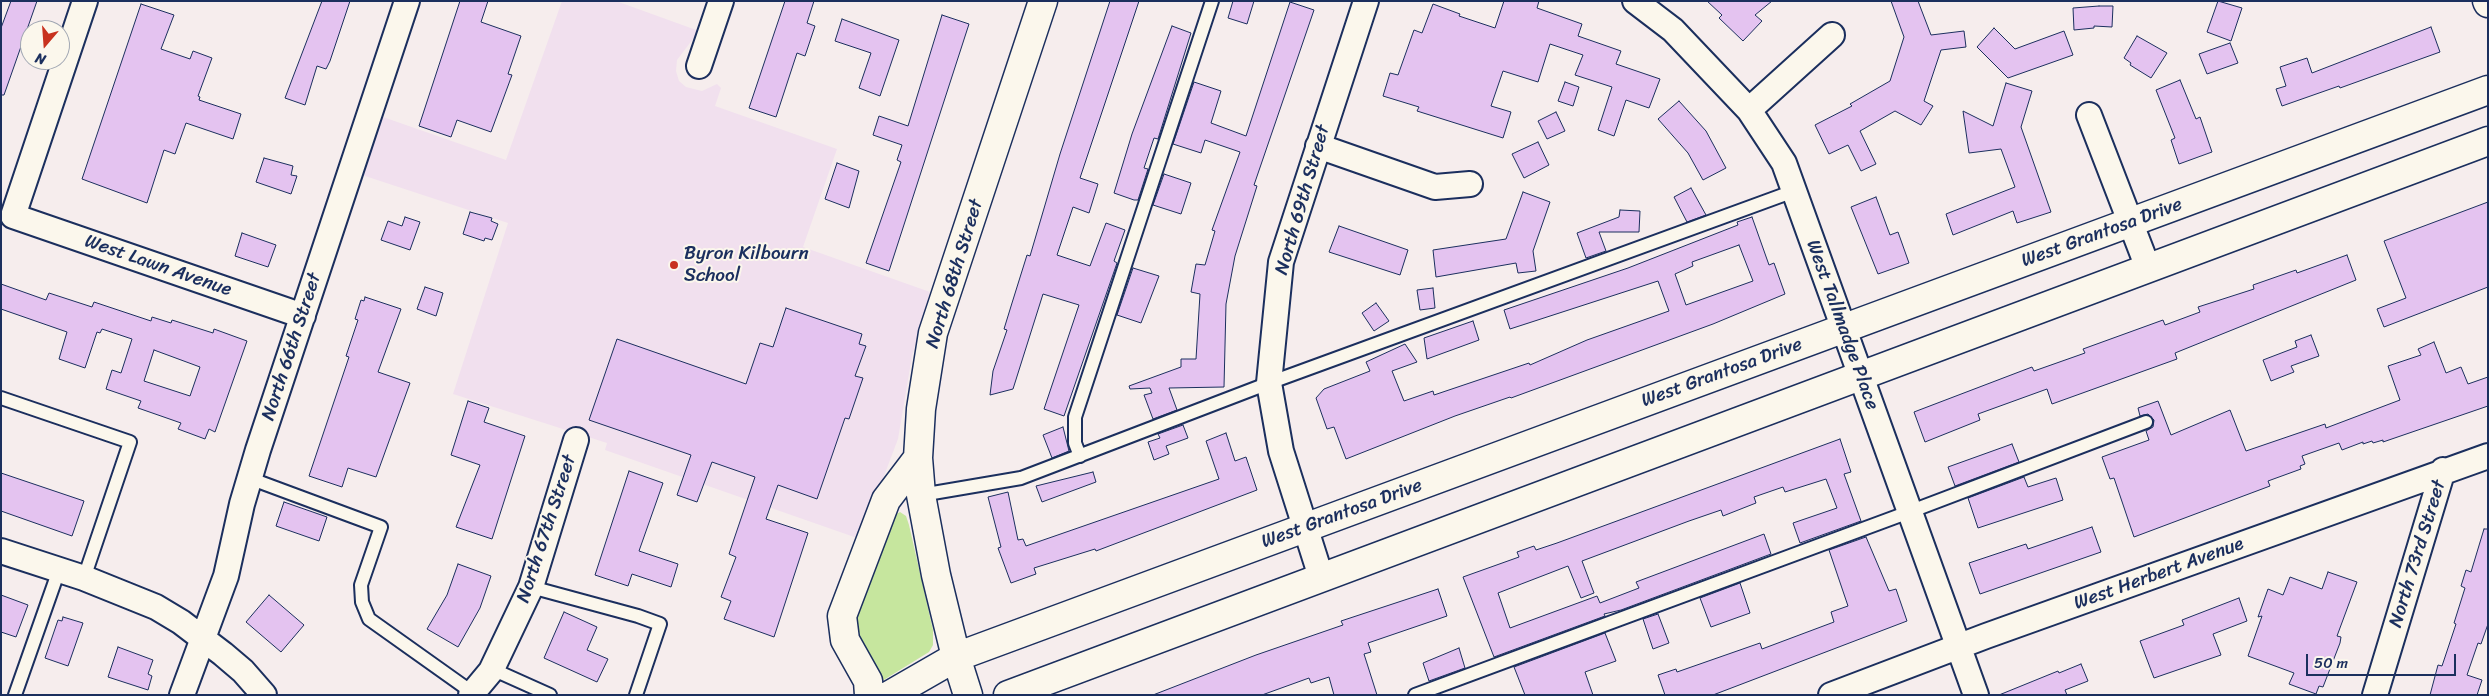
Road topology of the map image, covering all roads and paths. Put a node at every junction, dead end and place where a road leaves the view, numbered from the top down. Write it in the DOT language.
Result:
graph roads {
  1 [pos="85,1"];
  2 [pos="407,1"];
  3 [pos="721,1"];
  4 [pos="1042,1"];
  5 [pos="1212,1"];
  6 [pos="1366,1"];
  7 [pos="1635,1"];
  8 [pos="1832,35"];
  9 [pos="699,66"];
  10 [pos="2488,90"];
  11 [pos="1749,110"];
  12 [pos="2089,115"];
  13 [pos="2488,141"];
  14 [pos="1318,146"];
  15 [pos="1470,184"];
  16 [pos="1794,191"];
  17 [pos="2131,222"];
  18 [pos="2148,268"];
  19 [pos="303,316"];
  20 [pos="1842,328"];
  21 [pos="1860,376"];
  22 [pos="1268,382"];
  23 [pos="1,398"];
  24 [pos="2146,422"];
  25 [pos="576,440"];
  26 [pos="1080,456"];
  27 [pos="2488,456"];
  28 [pos="918,458"];
  29 [pos="2443,470"];
  30 [pos="249,478"];
  31 [pos="921,495"];
  32 [pos="1909,512"];
  33 [pos="1305,527"];
  34 [pos="1,552"];
  35 [pos="58,570"];
  36 [pos="1322,577"];
  37 [pos="84,578"];
  38 [pos="531,587"];
  39 [pos="202,639"];
  40 [pos="1958,646"];
  41 [pos="956,657"];
  42 [pos="492,669"];
  43 [pos="472,694"];
  44 [pos="15,695"];
  45 [pos="182,695"];
  46 [pos="264,695"];
  47 [pos="550,695"];
  48 [pos="636,695"];
  49 [pos="869,695"];
  50 [pos="890,695"];
  51 [pos="968,695"];
  52 [pos="1008,695"];
  53 [pos="1415,695"];
  54 [pos="1831,695"];
  55 [pos="1976,695"];
  56 [pos="2375,695"];
  1 -- 19 [label="street, West Lawn Avenue"];
  2 -- 19 [label="street, North 66th Street"];
  3 -- 9 [label="street"];
  4 -- 28 [label="street, North 68th Street"];
  5 -- 26 [label="lane"];
  6 -- 14 [label="street, North 69th Street"];
  7 -- 11 [label="street, West Tallmadge Place"];
  8 -- 11 [label="street"];
  10 -- 17 [label="street, West Grantosa Drive"];
  11 -- 16 [label="street, West Tallmadge Place"];
  12 -- 17 [label="street"];
  13 -- 18 [label="street"];
  14 -- 15 [label="street"];
  14 -- 22 [label="street, North 69th Street"];
  16 -- 20 [label="street, West Tallmadge Place"];
  16 -- 22 [label="lane"];
  17 -- 18 [label="street"];
  17 -- 20 [label="street, West Grantosa Drive"];
  18 -- 21 [label="street"];
  19 -- 30 [label="street, North 66th Street"];
  20 -- 21 [label="street, West Tallmadge Place"];
  20 -- 33 [label="street, West Grantosa Drive"];
  21 -- 32 [label="street, West Tallmadge Place"];
  21 -- 36 [label="street"];
  22 -- 26 [label="lane"];
  22 -- 33 [label="street, North 69th Street"];
  23 -- 37 [label="lane"];
  24 -- 32 [label="lane"];
  25 -- 38 [label="street, North 67th Street"];
  26 -- 31 [label="lane"];
  27 -- 29 [label="street, West Herbert Avenue"];
  28 -- 31 [label="street, North 68th Street"];
  28 -- 49 [label="street"];
  29 -- 40 [label="street, West Herbert Avenue"];
  29 -- 56 [label="street, North 73rd Street"];
  30 -- 39 [label="street, North 66th Street"];
  30 -- 43 [label="lane"];
  31 -- 41 [label="street, North 68th Street"];
  32 -- 40 [label="street, West Tallmadge Place"];
  32 -- 53 [label="lane"];
  33 -- 36 [label="street, North 69th Street"];
  33 -- 41 [label="street, West Grantosa Drive"];
  34 -- 35 [label="street"];
  35 -- 37 [label="street"];
  35 -- 44 [label="lane"];
  36 -- 52 [label="street"];
  37 -- 39 [label="street"];
  38 -- 42 [label="street, North 67th Street"];
  38 -- 48 [label="lane"];
  39 -- 45 [label="street, North 66th Street"];
  39 -- 46 [label="street"];
  40 -- 54 [label="street, West Herbert Avenue"];
  40 -- 55 [label="street, West Tallmadge Place"];
  41 -- 50 [label="street"];
  41 -- 51 [label="street, North 68th Street"];
  42 -- 43 [label="street, North 67th Street"];
  42 -- 47 [label="lane"];
}
